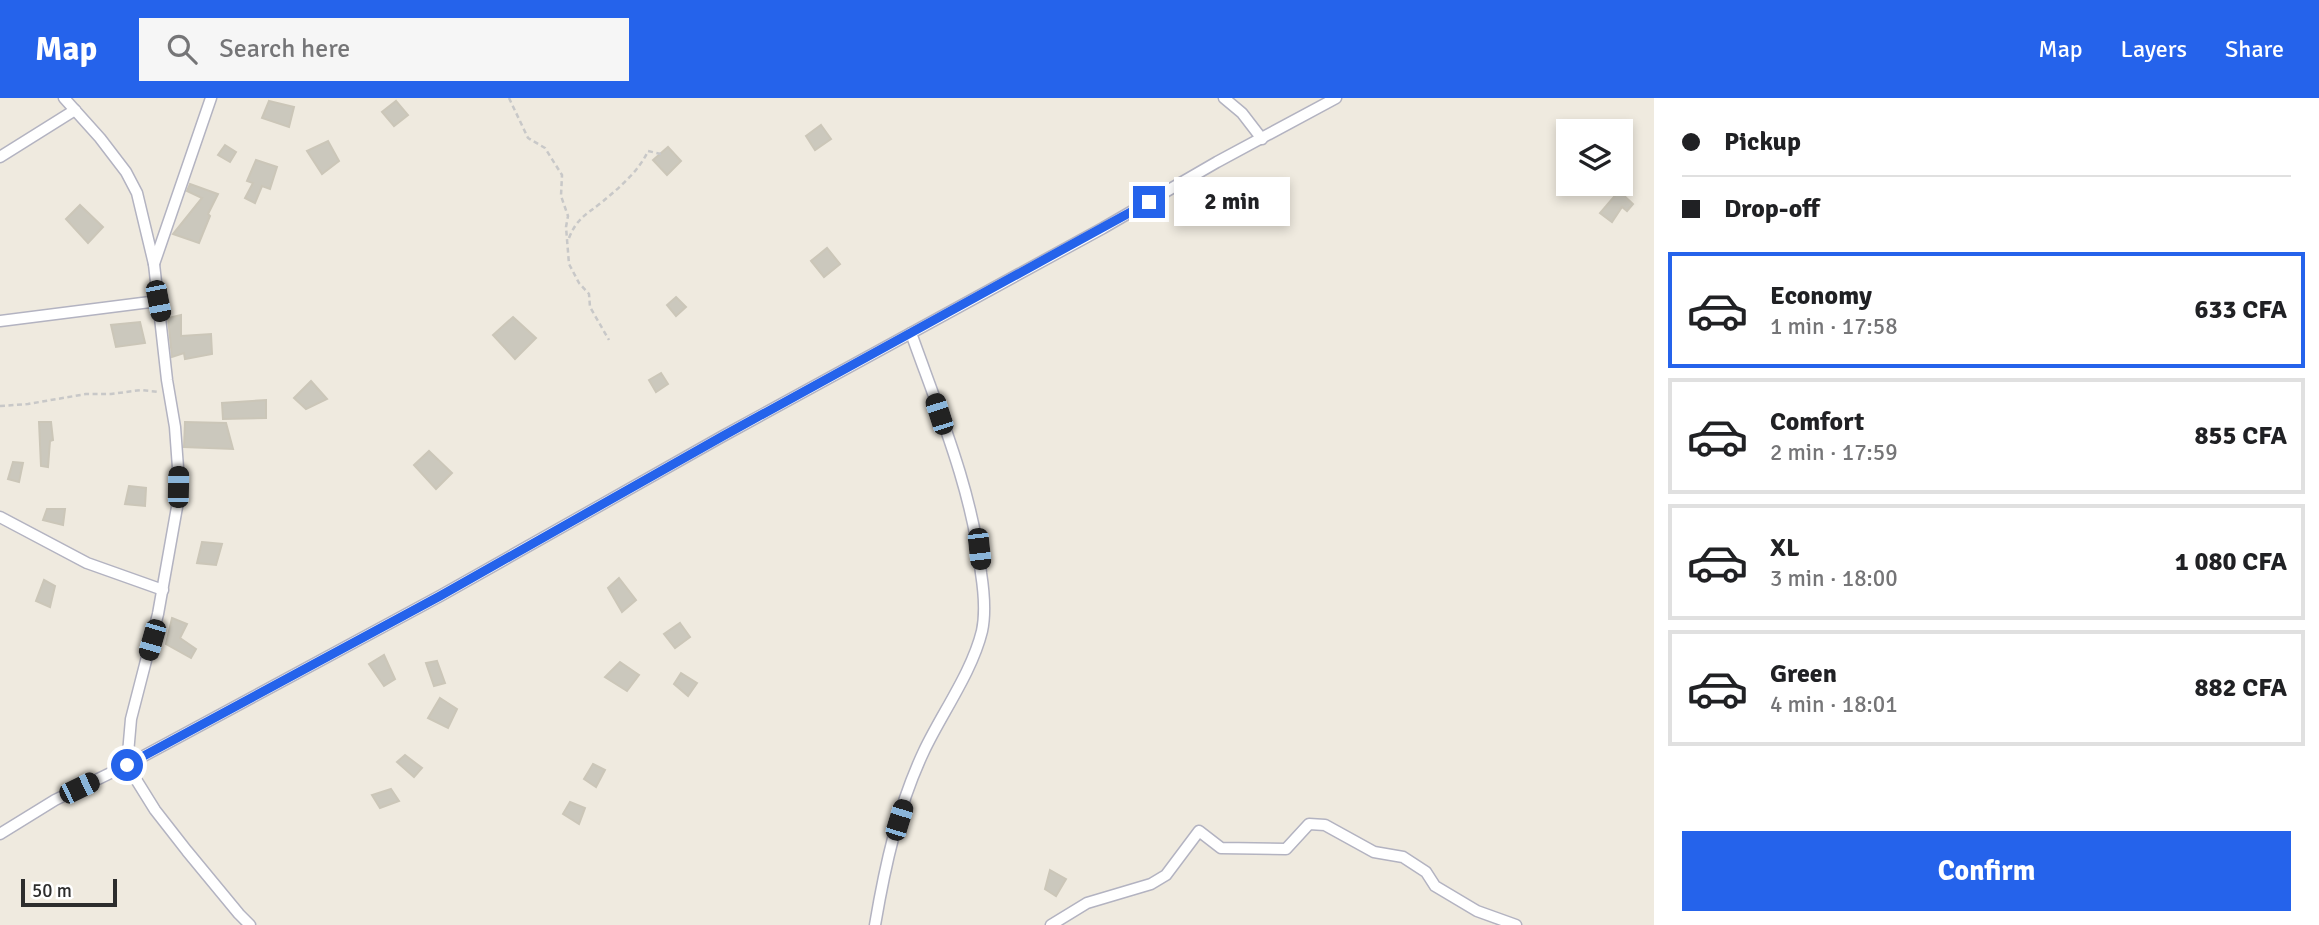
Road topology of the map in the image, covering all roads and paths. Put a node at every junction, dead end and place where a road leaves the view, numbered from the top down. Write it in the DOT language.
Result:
graph roads {
  1 [pos="64,98"];
  2 [pos="211,98"];
  3 [pos="509,98"];
  4 [pos="1224,98"];
  5 [pos="1336,98"];
  6 [pos="75,110"];
  7 [pos="1262,139"];
  8 [pos="661,154"];
  9 [pos="0,157"];
  10 [pos="568,242"];
  11 [pos="154,264"];
  12 [pos="158,301"];
  13 [pos="0,321"];
  14 [pos="911,332"];
  15 [pos="609,340"];
  16 [pos="169,393"];
  17 [pos="0,406"];
  18 [pos="0,517"];
  19 [pos="163,590"];
  20 [pos="127,765"];
  21 [pos="0,834"];
  22 [pos="250,925"];
  23 [pos="875,925"];
  24 [pos="1051,925"];
  25 [pos="1516,925"];
  1 -- 6 [label="street"];
  2 -- 11 [label="street"];
  3 -- 10 [label="path"];
  4 -- 7 [label="street"];
  5 -- 7 [label="street"];
  6 -- 9 [label="street"];
  6 -- 11 [label="street"];
  7 -- 14 [label="street"];
  8 -- 10 [label="path"];
  10 -- 15 [label="path"];
  11 -- 12 [label="street"];
  12 -- 13 [label="street"];
  12 -- 16 [label="street"];
  14 -- 20 [label="street"];
  14 -- 23 [label="street"];
  16 -- 17 [label="path"];
  16 -- 19 [label="street"];
  18 -- 19 [label="street"];
  19 -- 20 [label="street"];
  20 -- 21 [label="street"];
  20 -- 22 [label="street"];
  24 -- 25 [label="street"];
}
